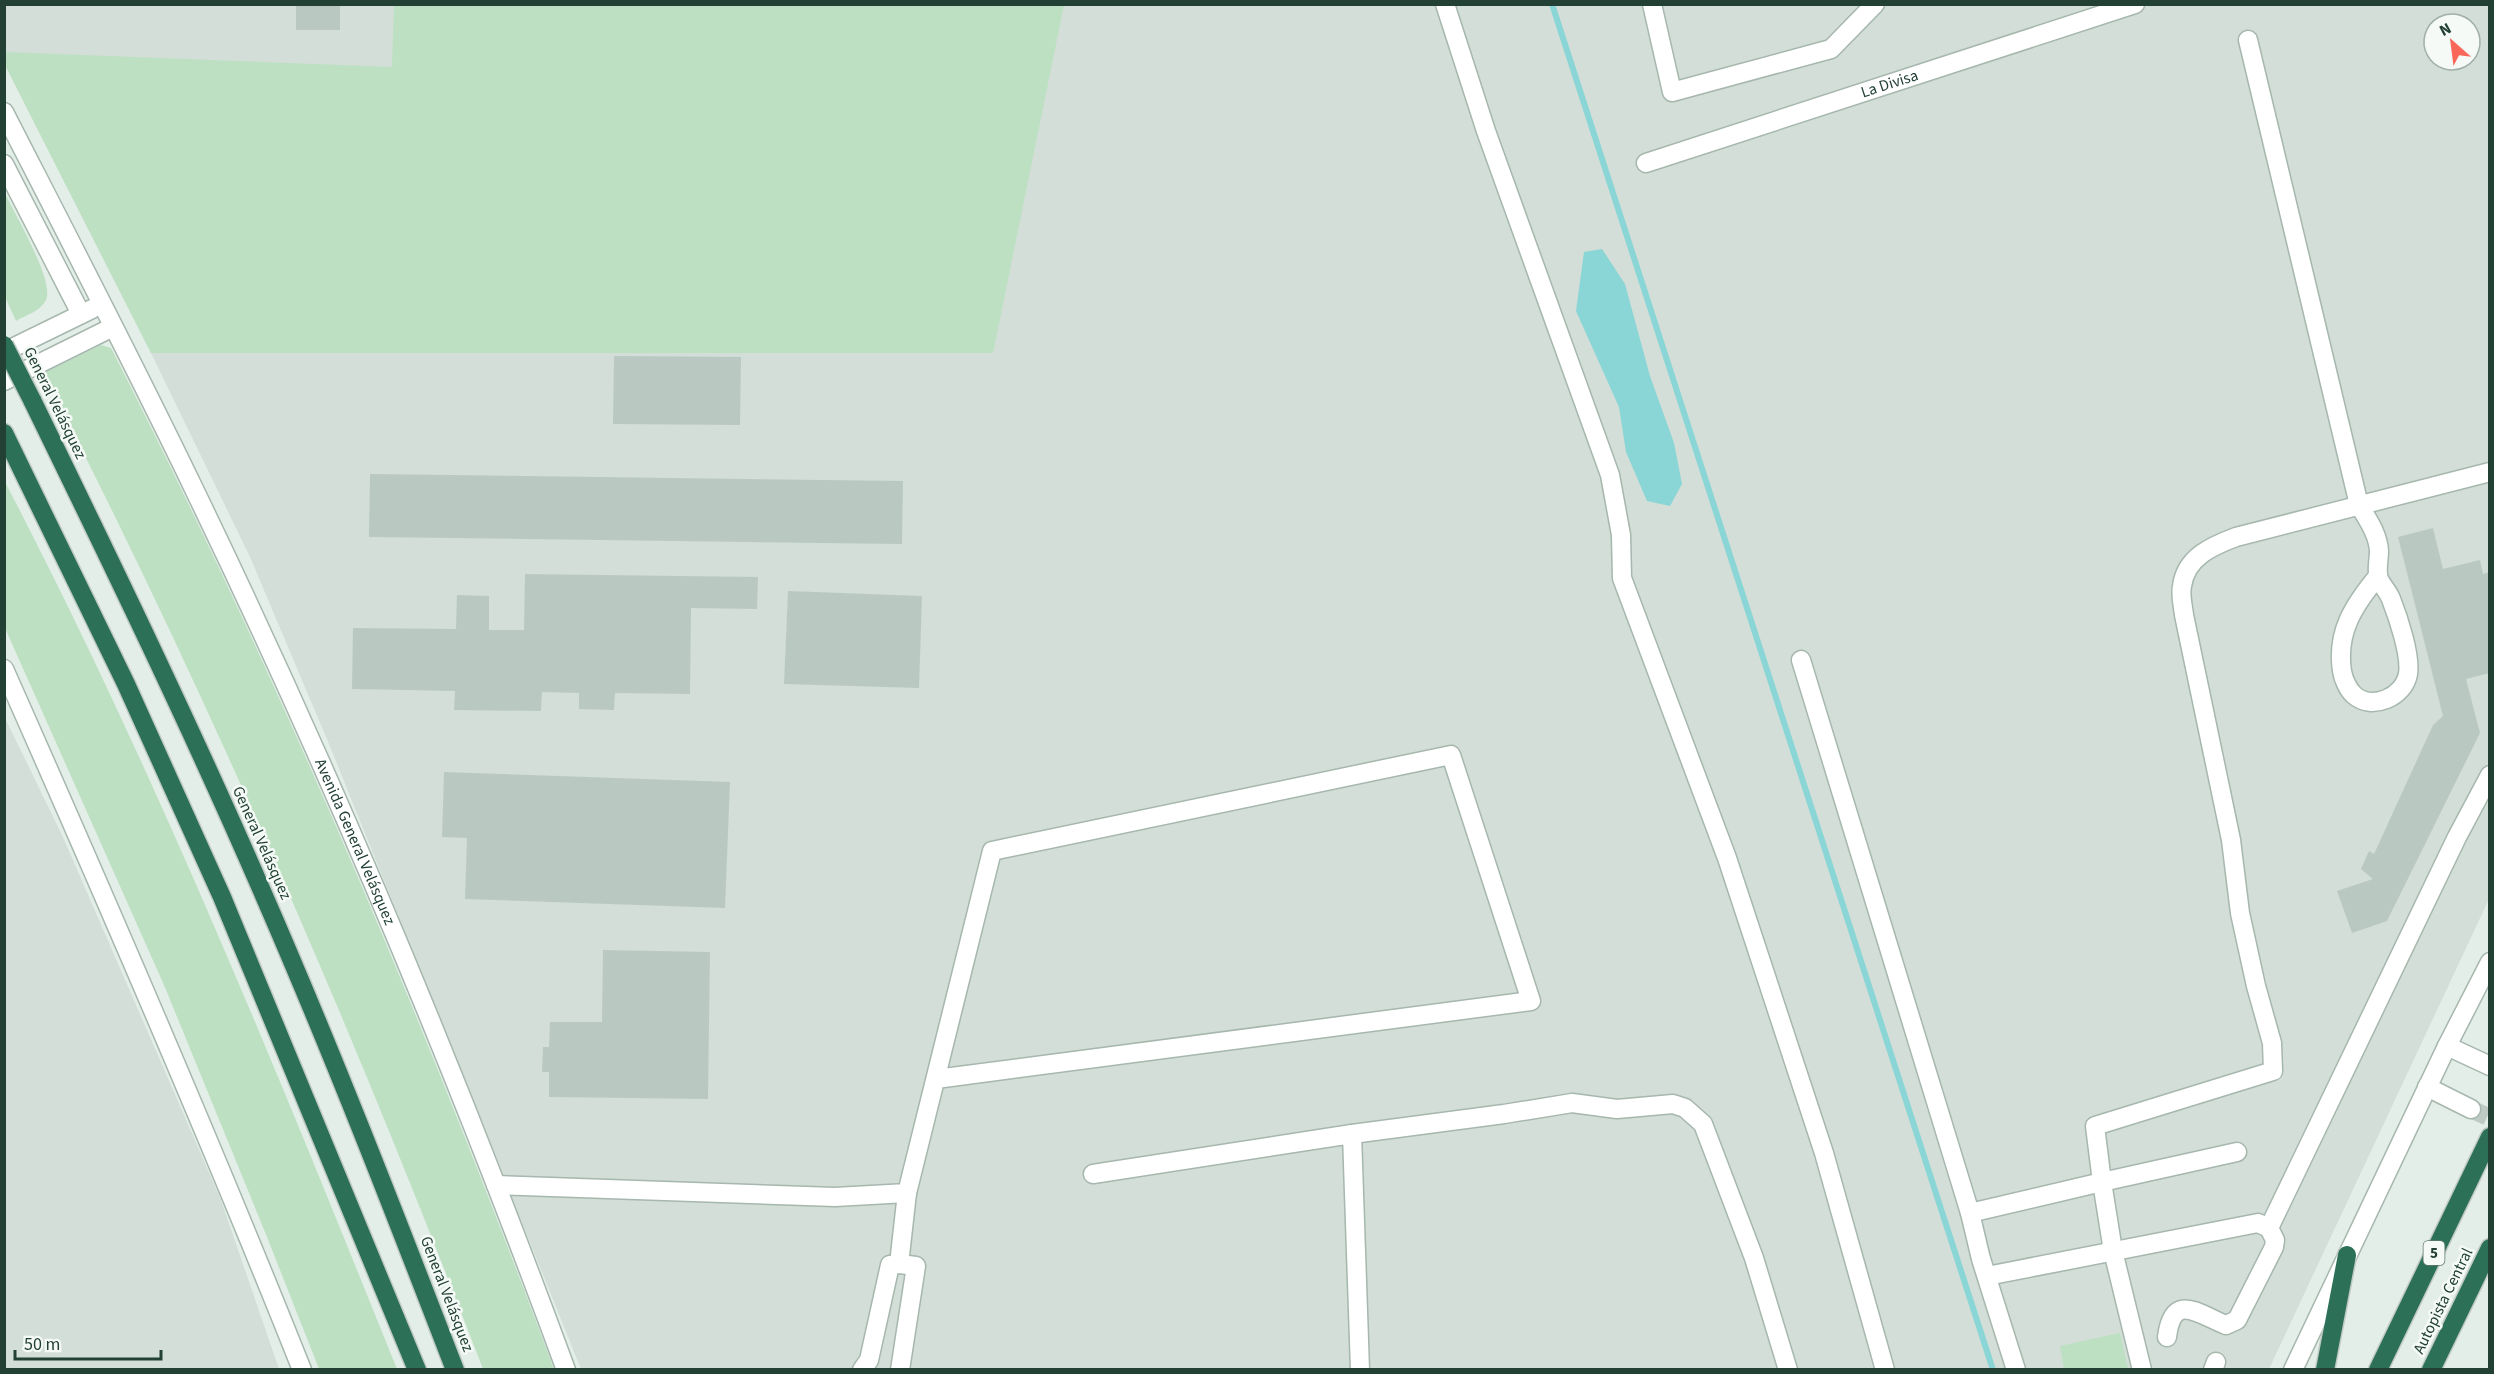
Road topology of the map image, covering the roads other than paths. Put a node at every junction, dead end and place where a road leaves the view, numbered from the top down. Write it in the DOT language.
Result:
graph roads {
  1 [pos="1445,4"];
  2 [pos="1652,4"];
  3 [pos="1875,4"];
  4 [pos="2135,4"];
  5 [pos="2095,9"];
  6 [pos="2248,40"];
  7 [pos="4,112"];
  8 [pos="1646,163"];
  9 [pos="4,164"];
  10 [pos="101,304"];
  11 [pos="81,314"];
  12 [pos="113,327"];
  13 [pos="4,345"];
  14 [pos="4,352"];
  15 [pos="4,381"];
  16 [pos="4,433"];
  17 [pos="2490,472"];
  18 [pos="2360,506"];
  19 [pos="2378,576"];
  20 [pos="1801,660"];
  21 [pos="4,669"];
  22 [pos="2490,775"];
  23 [pos="2490,962"];
  24 [pos="2447,1046"];
  25 [pos="2490,1066"];
  26 [pos="936,1079"];
  27 [pos="2427,1087"];
  28 [pos="2471,1109"];
  29 [pos="1352,1134"];
  30 [pos="2490,1137"];
  31 [pos="2237,1152"];
  32 [pos="1092,1174"];
  33 [pos="2102,1182"];
  34 [pos="496,1185"];
  35 [pos="907,1193"];
  36 [pos="1970,1214"];
  37 [pos="2269,1228"];
  38 [pos="2490,1248"];
  39 [pos="2113,1251"];
  40 [pos="2347,1255"];
  41 [pos="899,1264"];
  42 [pos="1987,1276"];
  43 [pos="2167,1337"];
  44 [pos="302,1370"];
  45 [pos="417,1370"];
  46 [pos="455,1370"];
  47 [pos="566,1370"];
  48 [pos="862,1370"];
  49 [pos="900,1370"];
  50 [pos="1360,1370"];
  51 [pos="1788,1370"];
  52 [pos="1885,1370"];
  53 [pos="2016,1370"];
  54 [pos="2142,1370"];
  55 [pos="2293,1370"];
  56 [pos="2325,1370"];
  57 [pos="2378,1370"];
  58 [pos="2432,1370"];
  1 -- 52 [label="street"];
  2 -- 3 [label="street"];
  4 -- 5 [label="street, La Divisa"];
  5 -- 8 [label="street, La Divisa"];
  6 -- 18 [label="street"];
  7 -- 10 [label="street, Avenida General Velásquez"];
  9 -- 11 [label="street"];
  10 -- 11 [label="street"];
  10 -- 12 [label="street, Avenida General Velásquez"];
  11 -- 14 [label="street"];
  12 -- 15 [label="street"];
  12 -- 34 [label="street, Avenida General Velásquez"];
  13 -- 46 [label="highway, General Velásquez, bridge"];
  16 -- 45 [label="highway"];
  17 -- 18 [label="street"];
  18 -- 19 [label="street"];
  18 -- 33 [label="street"];
  19 -- 19 [label="street"];
  20 -- 36 [label="street"];
  21 -- 44 [label="street"];
  22 -- 37 [label="street"];
  23 -- 24 [label="street"];
  24 -- 25 [label="street"];
  24 -- 27 [label="street"];
  26 -- 26 [label="street"];
  26 -- 35 [label="street"];
  27 -- 28 [label="street"];
  27 -- 40 [label="street"];
  29 -- 32 [label="street"];
  29 -- 50 [label="street"];
  29 -- 51 [label="street"];
  30 -- 57 [label="highway, Autopista Central / 5"];
  31 -- 33 [label="street"];
  33 -- 36 [label="street"];
  33 -- 39 [label="street"];
  34 -- 35 [label="street"];
  34 -- 47 [label="street, Avenida General Velásquez"];
  35 -- 41 [label="street"];
  36 -- 42 [label="street"];
  37 -- 39 [label="street"];
  37 -- 43 [label="street"];
  38 -- 58 [label="highway, Autopista Central"];
  39 -- 42 [label="street"];
  39 -- 54 [label="street"];
  40 -- 55 [label="street"];
  40 -- 56 [label="highway"];
  41 -- 48 [label="street"];
  41 -- 49 [label="street"];
  42 -- 53 [label="street"];
}
